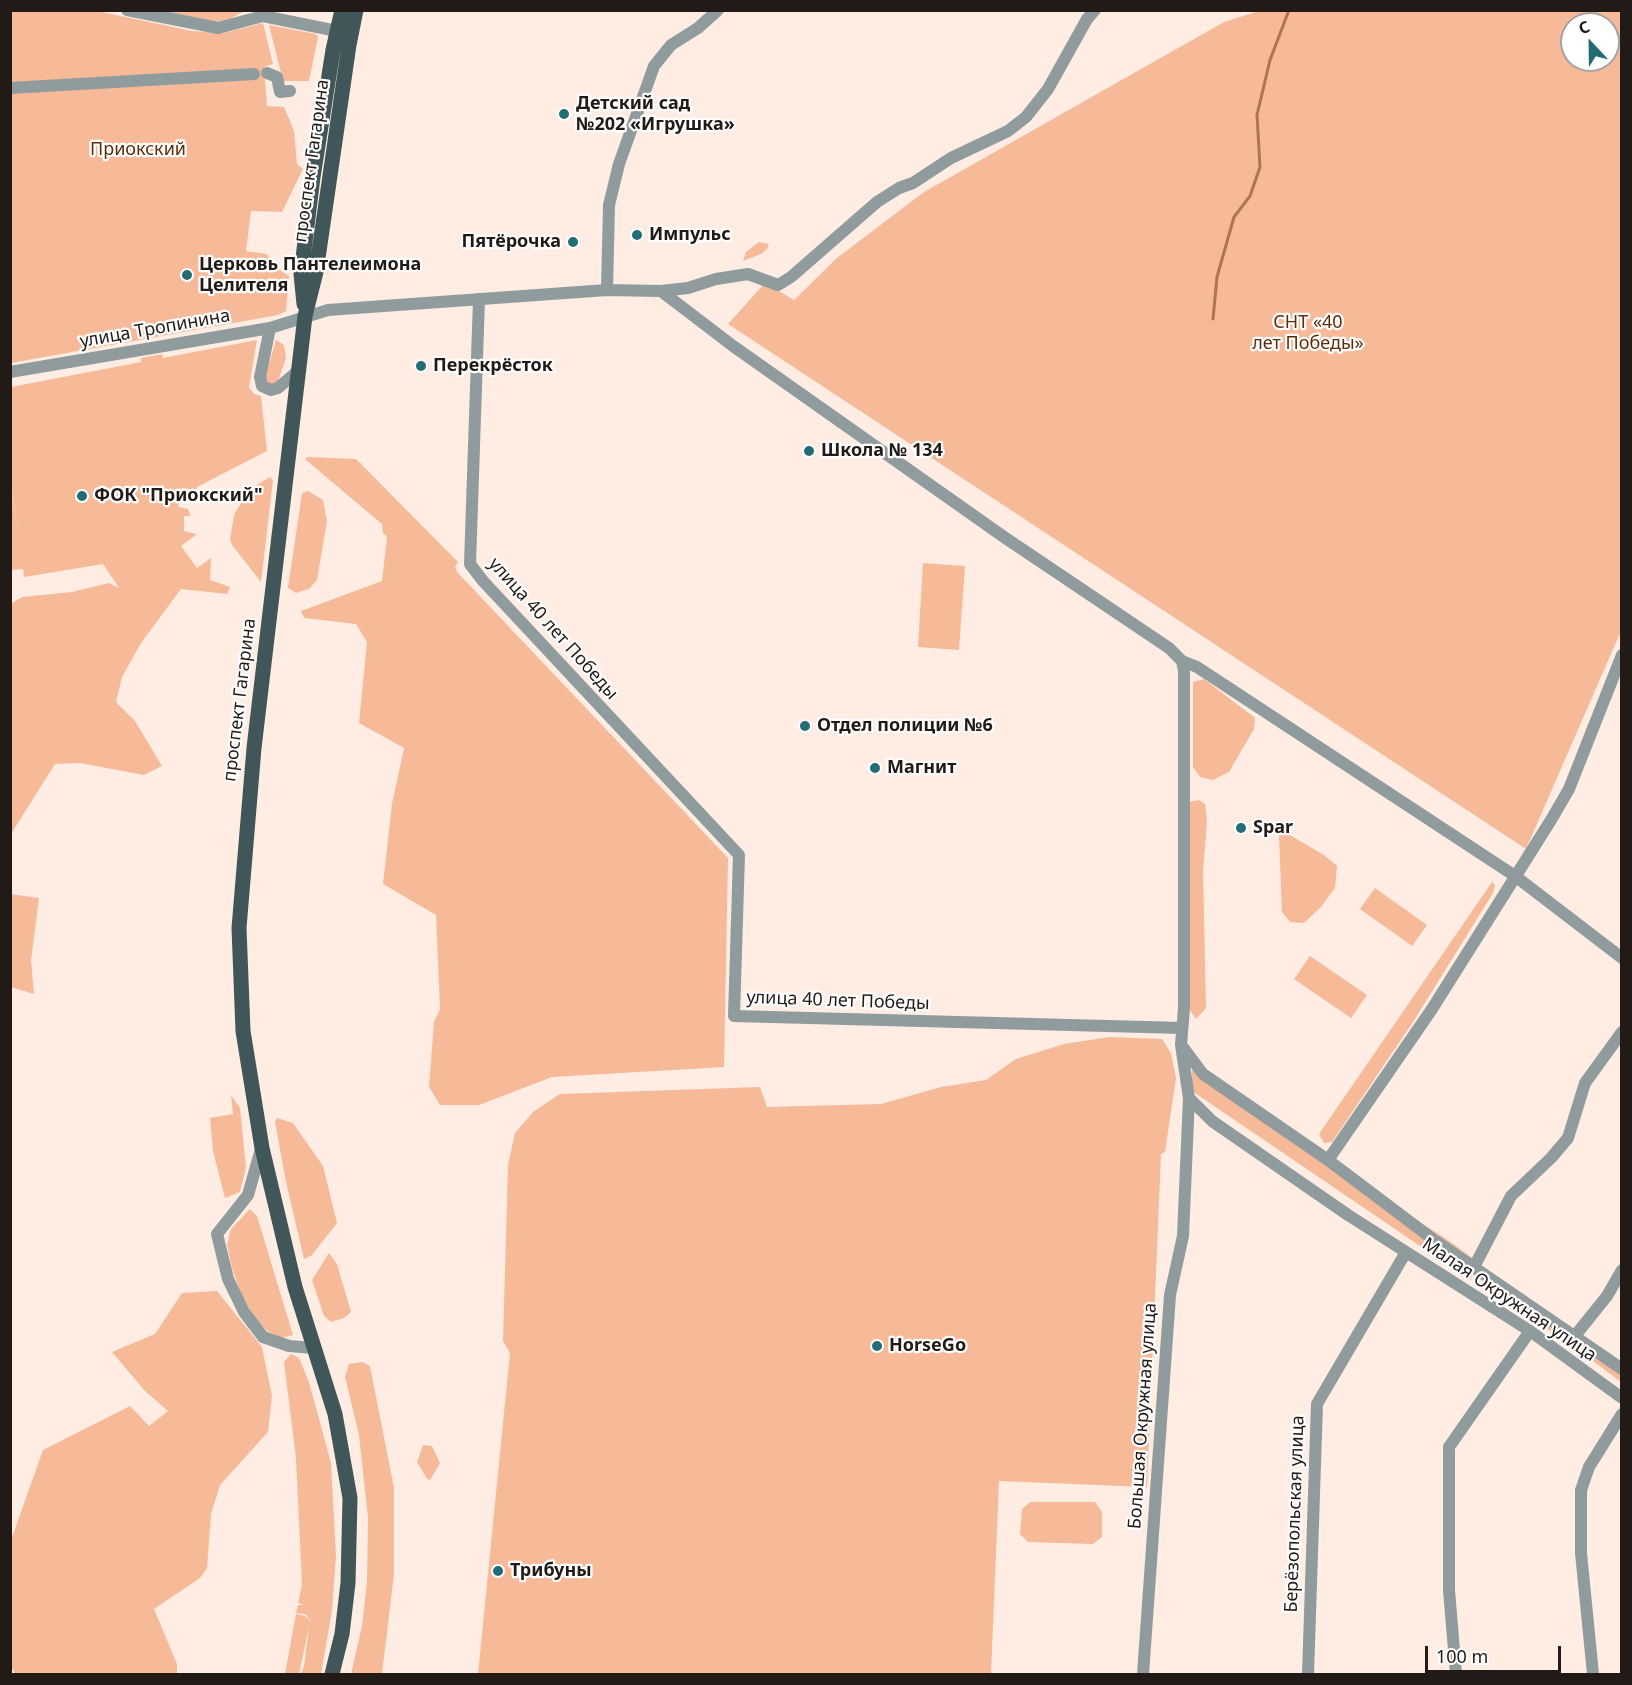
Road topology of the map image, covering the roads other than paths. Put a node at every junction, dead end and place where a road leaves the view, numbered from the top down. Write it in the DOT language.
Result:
graph roads {
  1 [pos="127,10"];
  2 [pos="342,10"];
  3 [pos="356,10"];
  4 [pos="718,10"];
  5 [pos="1095,10"];
  6 [pos="337,31"];
  7 [pos="10,88"];
  8 [pos="290,91"];
  9 [pos="607,290"];
  10 [pos="661,291"];
  11 [pos="479,299"];
  12 [pos="305,316"];
  13 [pos="270,328"];
  14 [pos="299,370"];
  15 [pos="10,372"];
  16 [pos="1622,656"];
  17 [pos="1182,661"];
  18 [pos="1515,876"];
  19 [pos="1622,958"];
  20 [pos="1182,1028"];
  21 [pos="1622,1032"];
  22 [pos="1181,1046"];
  23 [pos="1189,1098"];
  24 [pos="262,1148"];
  25 [pos="1328,1160"];
  26 [pos="1406,1252"];
  27 [pos="1474,1266"];
  28 [pos="1622,1270"];
  29 [pos="1530,1331"];
  30 [pos="1574,1337"];
  31 [pos="314,1348"];
  32 [pos="1622,1369"];
  33 [pos="1622,1398"];
  34 [pos="1622,1414"];
  35 [pos="332,1674"];
  36 [pos="1143,1674"];
  37 [pos="1308,1674"];
  38 [pos="1456,1674"];
  39 [pos="1593,1674"];
  1 -- 6 [label="street"];
  2 -- 6 [label="main road, проспект Гагарина"];
  3 -- 12 [label="main road, проспект Гагарина"];
  4 -- 9 [label="street"];
  5 -- 10 [label="street, улица Тропинина"];
  6 -- 12 [label="main road, проспект Гагарина"];
  7 -- 8 [label="street"];
  9 -- 10 [label="street, улица Тропинина"];
  9 -- 11 [label="street, улица Тропинина"];
  10 -- 17 [label="street"];
  11 -- 12 [label="street, улица Тропинина"];
  11 -- 20 [label="street, улица 40 лет Победы"];
  12 -- 13 [label="street, улица Тропинина"];
  12 -- 14 [label="main road, проспект Гагарина"];
  13 -- 14 [label="street"];
  13 -- 15 [label="street, улица Тропинина"];
  14 -- 24 [label="main road, проспект Гагарина"];
  16 -- 18 [label="street"];
  17 -- 18 [label="street"];
  17 -- 20 [label="street"];
  18 -- 19 [label="street"];
  18 -- 25 [label="street"];
  20 -- 22 [label="street, Большая Окружная улица"];
  21 -- 27 [label="street"];
  22 -- 23 [label="street, Большая Окружная улица"];
  22 -- 25 [label="street"];
  23 -- 26 [label="street"];
  23 -- 36 [label="street, Большая Окружная улица"];
  24 -- 31 [label="main road, проспект Гагарина"];
  24 -- 31 [label="street"];
  25 -- 27 [label="street"];
  26 -- 29 [label="street, Малая Окружная улица"];
  26 -- 37 [label="street, Берёзопольская улица"];
  27 -- 30 [label="street"];
  28 -- 30 [label="street"];
  29 -- 33 [label="street, Малая Окружная улица"];
  29 -- 38 [label="street"];
  30 -- 32 [label="street"];
  31 -- 35 [label="main road, проспект Гагарина"];
  34 -- 39 [label="street"];
}
